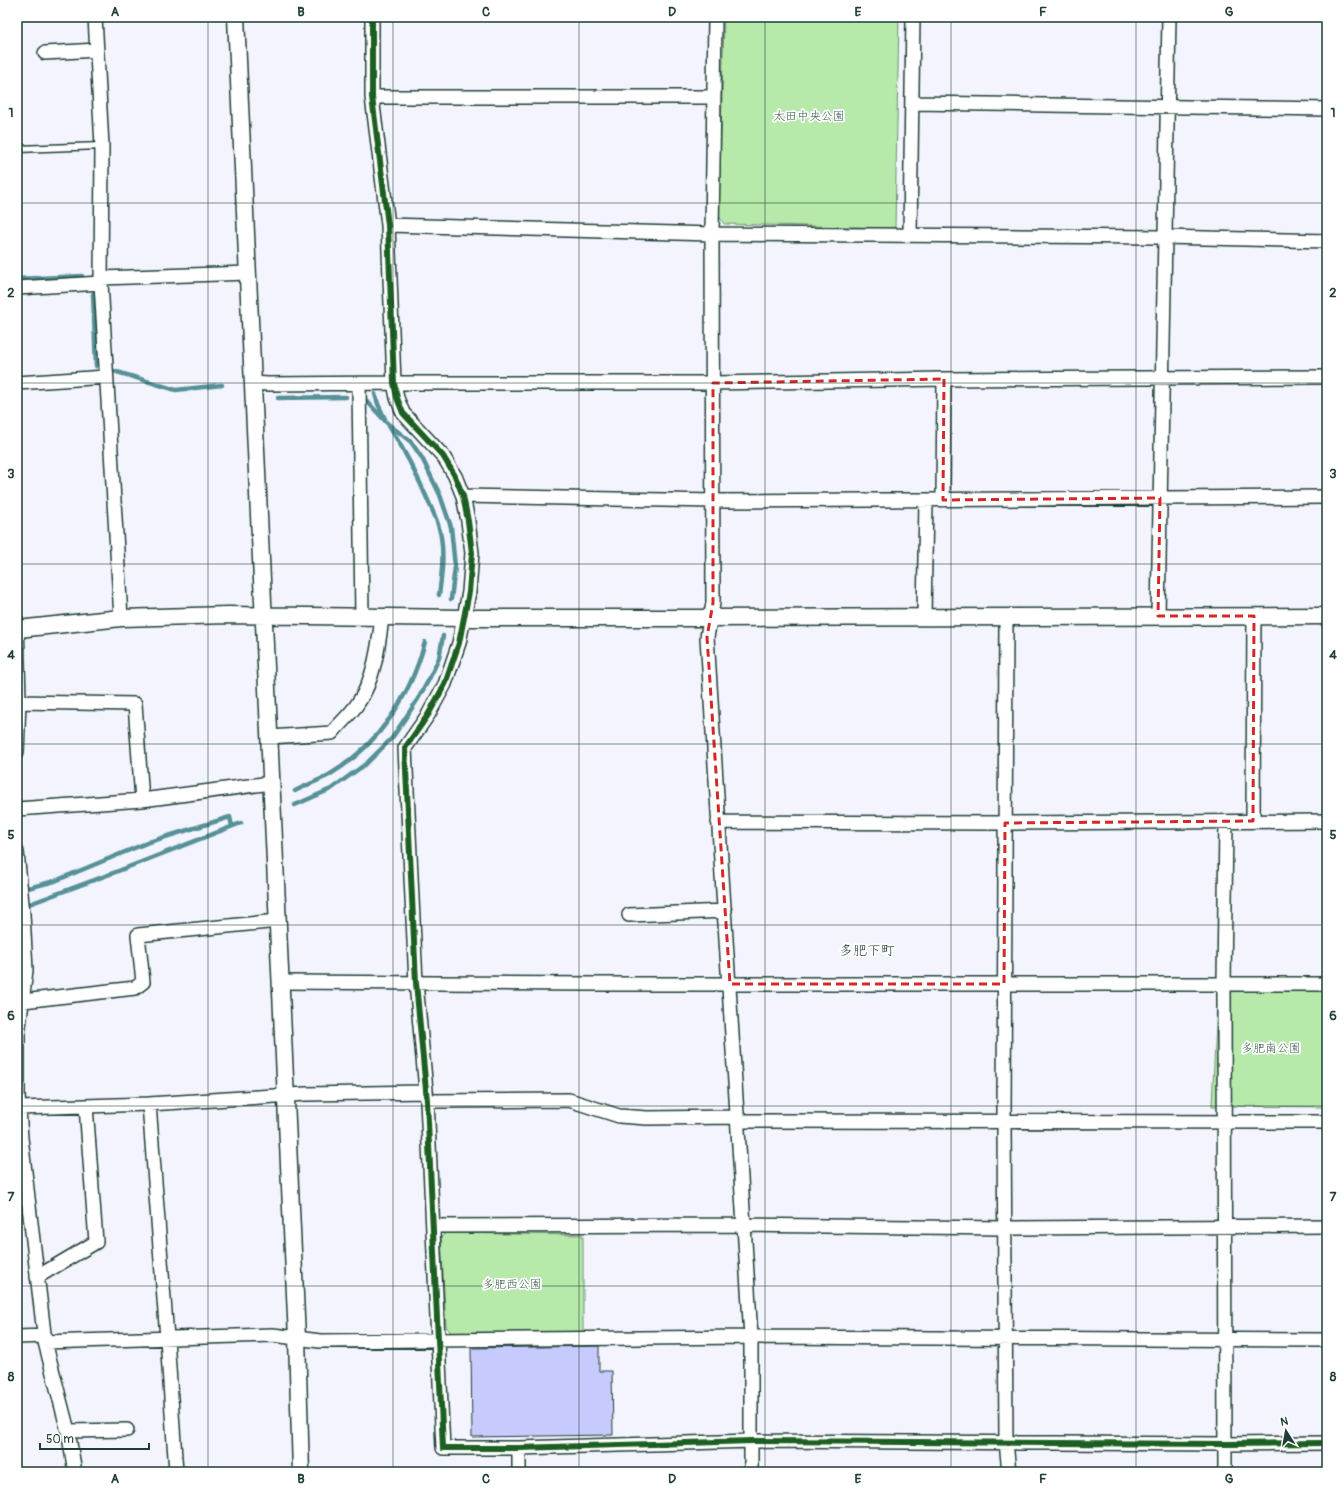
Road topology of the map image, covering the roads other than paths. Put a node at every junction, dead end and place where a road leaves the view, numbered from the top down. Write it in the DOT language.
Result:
graph roads {
  1 [pos="95,17"];
  2 [pos="236,17"];
  3 [pos="372,17"];
  4 [pos="715,17"];
  5 [pos="913,17"];
  6 [pos="1168,17"];
  7 [pos="97,50"];
  8 [pos="45,53"];
  9 [pos="372,97"];
  10 [pos="714,97"];
  11 [pos="912,103"];
  12 [pos="1166,106"];
  13 [pos="1327,109"];
  14 [pos="102,146"];
  15 [pos="17,149"];
  16 [pos="388,225"];
  17 [pos="712,234"];
  18 [pos="910,235"];
  19 [pos="1164,237"];
  20 [pos="1327,241"];
  21 [pos="248,273"];
  22 [pos="101,281"];
  23 [pos="17,288"];
  24 [pos="106,377"];
  25 [pos="1162,377"];
  26 [pos="1327,377"];
  27 [pos="944,379"];
  28 [pos="17,383"];
  29 [pos="253,383"];
  30 [pos="394,383"];
  31 [pos="712,383"];
  32 [pos="359,384"];
  33 [pos="462,496"];
  34 [pos="1327,497"];
  35 [pos="1160,498"];
  36 [pos="926,500"];
  37 [pos="944,500"];
  38 [pos="713,501"];
  39 [pos="263,615"];
  40 [pos="1158,616"];
  41 [pos="1254,616"];
  42 [pos="1327,616"];
  43 [pos="362,617"];
  44 [pos="924,617"];
  45 [pos="1006,617"];
  46 [pos="121,618"];
  47 [pos="382,618"];
  48 [pos="464,618"];
  49 [pos="710,618"];
  50 [pos="17,627"];
  51 [pos="19,702"];
  52 [pos="269,737"];
  53 [pos="17,752"];
  54 [pos="271,783"];
  55 [pos="142,800"];
  56 [pos="17,809"];
  57 [pos="1327,821"];
  58 [pos="718,822"];
  59 [pos="1226,822"];
  60 [pos="1253,822"];
  61 [pos="1005,823"];
  62 [pos="17,852"];
  63 [pos="21,901"];
  64 [pos="725,911"];
  65 [pos="629,915"];
  66 [pos="278,921"];
  67 [pos="281,982"];
  68 [pos="416,983"];
  69 [pos="1224,983"];
  70 [pos="730,984"];
  71 [pos="1004,984"];
  72 [pos="1327,984"];
  73 [pos="23,1001"];
  74 [pos="19,1019"];
  75 [pos="286,1094"];
  76 [pos="17,1095"];
  77 [pos="426,1096"];
  78 [pos="148,1104"];
  79 [pos="86,1106"];
  80 [pos="19,1108"];
  81 [pos="738,1119"];
  82 [pos="1004,1122"];
  83 [pos="1224,1122"];
  84 [pos="1327,1122"];
  85 [pos="19,1138"];
  86 [pos="21,1182"];
  87 [pos="745,1225"];
  88 [pos="433,1226"];
  89 [pos="1225,1226"];
  90 [pos="1327,1226"];
  91 [pos="1005,1228"];
  92 [pos="37,1277"];
  93 [pos="17,1337"];
  94 [pos="752,1337"];
  95 [pos="167,1338"];
  96 [pos="297,1338"];
  97 [pos="45,1339"];
  98 [pos="1005,1339"];
  99 [pos="1224,1339"];
  100 [pos="438,1340"];
  101 [pos="1327,1340"];
  102 [pos="127,1430"];
  103 [pos="68,1431"];
  104 [pos="752,1441"];
  105 [pos="1006,1442"];
  106 [pos="1327,1443"];
  107 [pos="1224,1444"];
  108 [pos="519,1448"];
  109 [pos="75,1472"];
  110 [pos="176,1472"];
  111 [pos="301,1472"];
  112 [pos="519,1472"];
  113 [pos="751,1472"];
  114 [pos="1009,1472"];
  115 [pos="1225,1472"];
  1 -- 7 [label="street"];
  2 -- 21 [label="street"];
  3 -- 9 [label="street"];
  4 -- 10 [label="street"];
  5 -- 11 [label="street"];
  6 -- 12 [label="street"];
  7 -- 8 [label="street"];
  7 -- 14 [label="street"];
  9 -- 10 [label="street"];
  9 -- 16 [label="street"];
  10 -- 17 [label="street"];
  11 -- 12 [label="street"];
  11 -- 18 [label="street"];
  12 -- 13 [label="street"];
  12 -- 19 [label="street"];
  14 -- 15 [label="lane"];
  14 -- 22 [label="street"];
  16 -- 17 [label="street"];
  16 -- 30 [label="street"];
  17 -- 18 [label="street"];
  17 -- 31 [label="street"];
  18 -- 19 [label="street"];
  19 -- 20 [label="street"];
  19 -- 25 [label="street"];
  21 -- 22 [label="street"];
  21 -- 29 [label="street"];
  22 -- 23 [label="street"];
  22 -- 24 [label="street"];
  24 -- 28 [label="street"];
  24 -- 46 [label="street"];
  25 -- 26 [label="street"];
  25 -- 27 [label="street"];
  25 -- 35 [label="street"];
  27 -- 31 [label="street"];
  27 -- 37 [label="street"];
  29 -- 32 [label="street"];
  29 -- 39 [label="street"];
  30 -- 31 [label="street"];
  30 -- 32 [label="street"];
  30 -- 33 [label="street"];
  31 -- 38 [label="street"];
  32 -- 43 [label="street"];
  33 -- 38 [label="street"];
  33 -- 48 [label="street"];
  34 -- 35 [label="street"];
  35 -- 37 [label="street"];
  35 -- 40 [label="street"];
  36 -- 37 [label="street"];
  36 -- 38 [label="street"];
  36 -- 44 [label="street"];
  38 -- 49 [label="street"];
  39 -- 43 [label="street"];
  39 -- 46 [label="street"];
  39 -- 52 [label="street"];
  40 -- 41 [label="street"];
  40 -- 45 [label="street"];
  41 -- 42 [label="street"];
  41 -- 60 [label="street"];
  43 -- 47 [label="street"];
  44 -- 45 [label="street"];
  44 -- 49 [label="street"];
  45 -- 61 [label="street"];
  46 -- 50 [label="street"];
  47 -- 48 [label="street"];
  47 -- 52 [label="street"];
  48 -- 49 [label="street"];
  48 -- 68 [label="street"];
  49 -- 58 [label="street"];
  50 -- 51 [label="street"];
  51 -- 53 [label="street"];
  51 -- 55 [label="street"];
  52 -- 54 [label="street"];
  54 -- 55 [label="street"];
  54 -- 66 [label="street"];
  55 -- 56 [label="street"];
  57 -- 60 [label="street"];
  58 -- 61 [label="street"];
  58 -- 64 [label="street"];
  59 -- 60 [label="street"];
  59 -- 61 [label="street"];
  59 -- 69 [label="street"];
  61 -- 71 [label="street"];
  62 -- 63 [label="street"];
  63 -- 73 [label="street"];
  64 -- 65 [label="street"];
  64 -- 70 [label="street"];
  66 -- 67 [label="street"];
  66 -- 73 [label="street"];
  67 -- 68 [label="street"];
  67 -- 75 [label="street"];
  68 -- 70 [label="street"];
  68 -- 77 [label="street"];
  69 -- 71 [label="street"];
  69 -- 72 [label="street"];
  69 -- 83 [label="street"];
  70 -- 71 [label="street"];
  70 -- 81 [label="street"];
  71 -- 82 [label="street"];
  73 -- 74 [label="street"];
  74 -- 76 [label="street"];
  75 -- 77 [label="street"];
  75 -- 78 [label="street"];
  75 -- 96 [label="street"];
  76 -- 80 [label="street"];
  77 -- 81 [label="street"];
  77 -- 88 [label="street"];
  78 -- 79 [label="street"];
  78 -- 95 [label="street"];
  79 -- 80 [label="street"];
  79 -- 92 [label="street"];
  80 -- 85 [label="street"];
  81 -- 82 [label="street"];
  81 -- 87 [label="street"];
  82 -- 83 [label="street"];
  82 -- 91 [label="street"];
  83 -- 84 [label="street"];
  83 -- 89 [label="street"];
  85 -- 86 [label="street"];
  86 -- 92 [label="street"];
  87 -- 88 [label="street"];
  87 -- 91 [label="street"];
  87 -- 94 [label="street"];
  88 -- 100 [label="street"];
  89 -- 90 [label="street"];
  89 -- 91 [label="street"];
  89 -- 99 [label="street"];
  91 -- 98 [label="street"];
  92 -- 97 [label="street"];
  93 -- 97 [label="street"];
  94 -- 98 [label="street"];
  94 -- 100 [label="street"];
  94 -- 104 [label="street"];
  95 -- 96 [label="street"];
  95 -- 97 [label="street"];
  95 -- 110 [label="street"];
  96 -- 100 [label="street"];
  96 -- 111 [label="street"];
  97 -- 103 [label="street"];
  98 -- 99 [label="street"];
  98 -- 105 [label="street"];
  99 -- 101 [label="street"];
  99 -- 107 [label="street"];
  100 -- 108 [label="street"];
  102 -- 103 [label="street"];
  103 -- 109 [label="street"];
  104 -- 105 [label="street"];
  104 -- 108 [label="street"];
  104 -- 113 [label="street"];
  105 -- 107 [label="street"];
  105 -- 114 [label="street"];
  106 -- 107 [label="street"];
  107 -- 115 [label="street"];
  108 -- 112 [label="street"];
}
